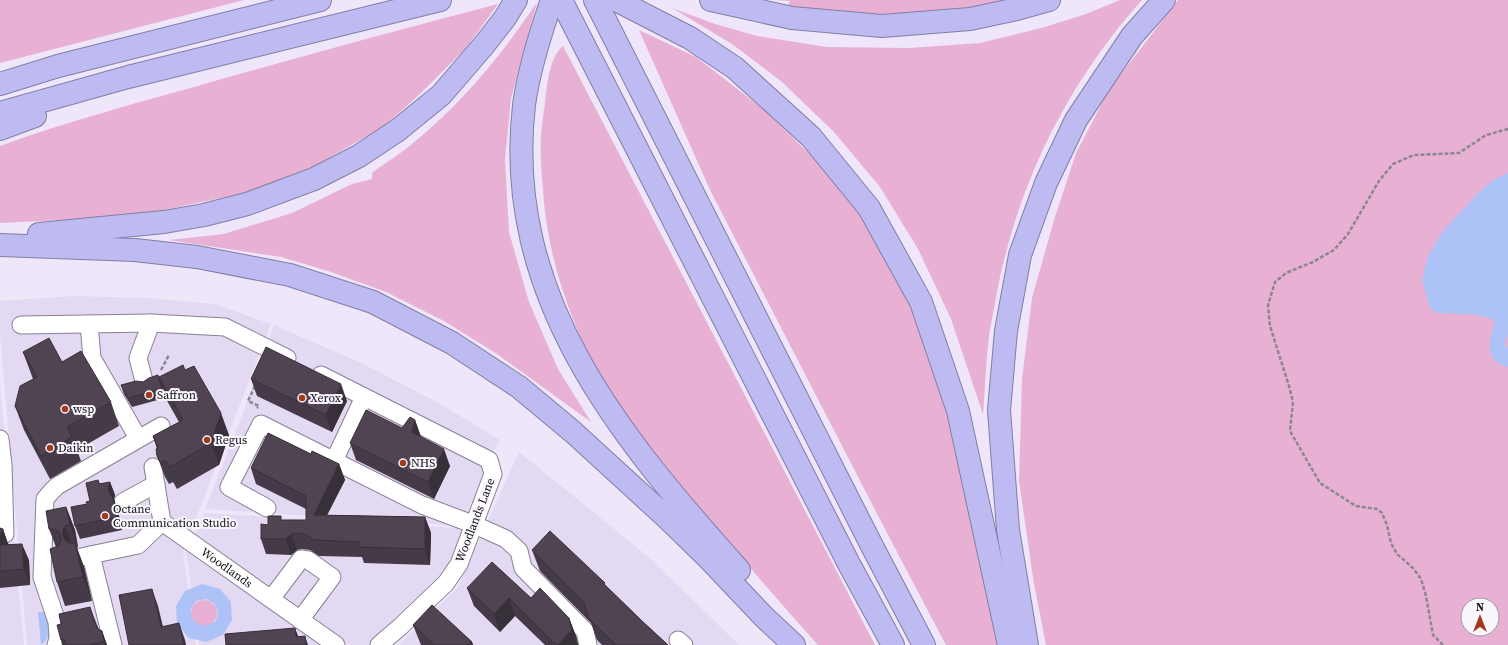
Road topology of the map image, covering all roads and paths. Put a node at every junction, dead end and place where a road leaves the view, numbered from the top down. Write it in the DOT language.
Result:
graph roads {
  1 [pos="320,0"];
  2 [pos="440,0"];
  3 [pos="516,0"];
  4 [pos="552,0"];
  5 [pos="561,0"];
  6 [pos="595,0"];
  7 [pos="616,0"];
  8 [pos="712,0"];
  9 [pos="1049,0"];
  10 [pos="1164,0"];
  11 [pos="58,66"];
  12 [pos="128,77"];
  13 [pos="0,78"];
  14 [pos="0,84"];
  15 [pos="0,112"];
  16 [pos="0,129"];
  17 [pos="1508,129"];
  18 [pos="0,236"];
  19 [pos="0,245"];
  20 [pos="151,323"];
  21 [pos="89,324"];
  22 [pos="21,325"];
  23 [pos="169,355"];
  24 [pos="161,370"];
  25 [pos="258,380"];
  26 [pos="144,381"];
  27 [pos="364,397"];
  28 [pos="255,412"];
  29 [pos="161,426"];
  30 [pos="138,438"];
  31 [pos="0,439"];
  32 [pos="334,461"];
  33 [pos="153,467"];
  34 [pos="156,484"];
  35 [pos="123,502"];
  36 [pos="267,508"];
  37 [pos="162,522"];
  38 [pos="475,524"];
  39 [pos="5,534"];
  40 [pos="60,562"];
  41 [pos="42,566"];
  42 [pos="271,599"];
  43 [pos="300,620"];
  44 [pos="792,642"];
  45 [pos="334,644"];
  46 [pos="56,645"];
  47 [pos="113,645"];
  48 [pos="379,645"];
  49 [pos="588,645"];
  50 [pos="893,645"];
  51 [pos="924,645"];
  52 [pos="1009,645"];
  53 [pos="1027,645"];
  54 [pos="1443,645"];
  1 -- 11 [label="highway"];
  2 -- 12 [label="highway"];
  3 -- 18 [label="highway"];
  4 -- 44 [label="highway"];
  5 -- 50 [label="highway"];
  6 -- 51 [label="highway"];
  7 -- 52 [label="highway"];
  8 -- 9 [label="highway"];
  10 -- 53 [label="highway"];
  11 -- 13 [label="highway"];
  11 -- 14 [label="highway"];
  12 -- 15 [label="highway"];
  12 -- 16 [label="highway"];
  17 -- 54 [label="path"];
  19 -- 44 [label="highway"];
  20 -- 21 [label="lane"];
  20 -- 26 [label="lane"];
  20 -- 27 [label="lane"];
  21 -- 22 [label="lane"];
  21 -- 30 [label="lane"];
  23 -- 24 [label="path"];
  25 -- 28 [label="path"];
  27 -- 32 [label="lane"];
  27 -- 38 [label="lane, Woodlands Lane"];
  29 -- 30 [label="lane"];
  30 -- 41 [label="lane"];
  31 -- 39 [label="lane"];
  32 -- 36 [label="lane"];
  32 -- 38 [label="lane"];
  33 -- 34 [label="lane"];
  34 -- 35 [label="lane"];
  34 -- 37 [label="lane"];
  37 -- 42 [label="lane, Woodlands"];
  37 -- 47 [label="lane"];
  38 -- 48 [label="lane, Woodlands Lane"];
  38 -- 49 [label="lane"];
  40 -- 41 [label="lane"];
  41 -- 46 [label="lane"];
  42 -- 43 [label="lane, Woodlands"];
  42 -- 43 [label="lane"];
  43 -- 45 [label="lane, Woodlands"];
}
